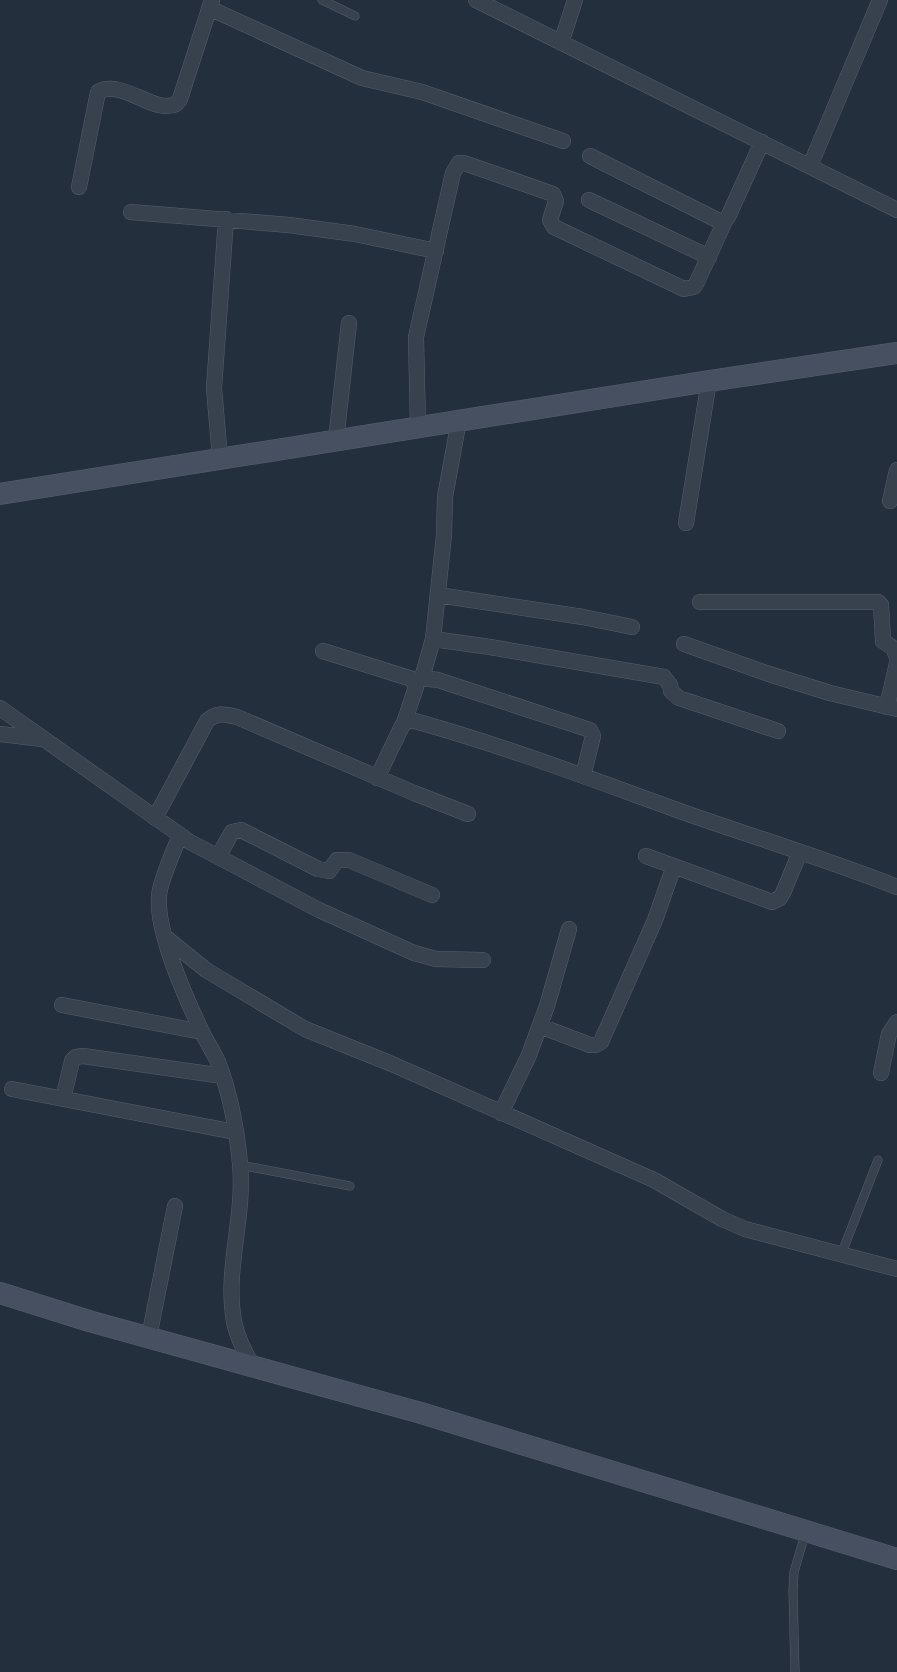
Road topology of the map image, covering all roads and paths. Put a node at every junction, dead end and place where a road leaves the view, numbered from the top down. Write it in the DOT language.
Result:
graph roads {
  1 [pos="322,0"];
  2 [pos="476,0"];
  3 [pos="576,0"];
  4 [pos="880,0"];
  5 [pos="210,4"];
  6 [pos="355,15"];
  7 [pos="561,43"];
  8 [pos="563,141"];
  9 [pos="762,142"];
  10 [pos="590,156"];
  11 [pos="810,166"];
  12 [pos="79,188"];
  13 [pos="589,200"];
  14 [pos="897,210"];
  15 [pos="131,212"];
  16 [pos="226,219"];
  17 [pos="725,220"];
  18 [pos="436,251"];
  19 [pos="709,257"];
  20 [pos="349,323"];
  21 [pos="897,353"];
  22 [pos="709,381"];
  23 [pos="459,420"];
  24 [pos="418,427"];
  25 [pos="336,440"];
  26 [pos="220,458"];
  27 [pos="897,470"];
  28 [pos="0,494"];
  29 [pos="890,501"];
  30 [pos="686,523"];
  31 [pos="438,595"];
  32 [pos="700,602"];
  33 [pos="632,627"];
  34 [pos="433,639"];
  35 [pos="684,644"];
  36 [pos="323,651"];
  37 [pos="897,657"];
  38 [pos="897,663"];
  39 [pos="418,680"];
  40 [pos="0,708"];
  41 [pos="892,708"];
  42 [pos="404,723"];
  43 [pos="778,731"];
  44 [pos="0,734"];
  45 [pos="45,739"];
  46 [pos="583,777"];
  47 [pos="377,778"];
  48 [pos="468,814"];
  49 [pos="155,818"];
  50 [pos="180,835"];
  51 [pos="800,852"];
  52 [pos="646,856"];
  53 [pos="218,857"];
  54 [pos="674,866"];
  55 [pos="897,887"];
  56 [pos="432,895"];
  57 [pos="569,928"];
  58 [pos="164,936"];
  59 [pos="483,960"];
  60 [pos="62,1005"];
  61 [pos="897,1022"];
  62 [pos="540,1026"];
  63 [pos="202,1032"];
  64 [pos="881,1073"];
  65 [pos="223,1076"];
  66 [pos="12,1089"];
  67 [pos="63,1099"];
  68 [pos="501,1113"];
  69 [pos="235,1132"];
  70 [pos="878,1160"];
  71 [pos="240,1166"];
  72 [pos="350,1186"];
  73 [pos="175,1206"];
  74 [pos="841,1255"];
  75 [pos="897,1269"];
  76 [pos="0,1293"];
  77 [pos="149,1337"];
  78 [pos="252,1366"];
  79 [pos="806,1531"];
  80 [pos="897,1559"];
  81 [pos="795,1672"];
  1 -- 6 [label="lane"];
  2 -- 7 [label="street"];
  3 -- 7 [label="street"];
  4 -- 11 [label="street"];
  5 -- 8 [label="street"];
  5 -- 12 [label="street"];
  7 -- 9 [label="street"];
  9 -- 11 [label="street"];
  9 -- 17 [label="street"];
  10 -- 17 [label="street"];
  11 -- 14 [label="street"];
  13 -- 19 [label="street"];
  15 -- 16 [label="street"];
  16 -- 18 [label="street"];
  16 -- 26 [label="street"];
  17 -- 19 [label="street"];
  18 -- 19 [label="street"];
  18 -- 24 [label="street"];
  20 -- 25 [label="street"];
  21 -- 22 [label="main road"];
  22 -- 23 [label="main road"];
  22 -- 30 [label="street"];
  23 -- 24 [label="main road"];
  23 -- 31 [label="street"];
  24 -- 25 [label="main road"];
  25 -- 26 [label="main road"];
  26 -- 28 [label="main road"];
  27 -- 29 [label="street"];
  31 -- 33 [label="street"];
  31 -- 34 [label="street"];
  32 -- 37 [label="street"];
  34 -- 39 [label="street"];
  34 -- 43 [label="street"];
  35 -- 41 [label="street"];
  36 -- 39 [label="street"];
  38 -- 41 [label="street"];
  39 -- 42 [label="street"];
  39 -- 46 [label="street"];
  40 -- 45 [label="street"];
  42 -- 46 [label="street"];
  42 -- 47 [label="street"];
  44 -- 45 [label="street"];
  45 -- 49 [label="street"];
  46 -- 51 [label="street"];
  47 -- 48 [label="street"];
  47 -- 49 [label="street"];
  49 -- 50 [label="street"];
  50 -- 53 [label="street"];
  50 -- 58 [label="street"];
  51 -- 54 [label="street"];
  51 -- 55 [label="street"];
  52 -- 54 [label="street"];
  53 -- 56 [label="street"];
  53 -- 59 [label="street"];
  54 -- 62 [label="street"];
  57 -- 62 [label="street"];
  58 -- 63 [label="street"];
  58 -- 68 [label="street"];
  60 -- 63 [label="street"];
  61 -- 64 [label="street"];
  62 -- 68 [label="street"];
  63 -- 65 [label="street"];
  65 -- 67 [label="street"];
  65 -- 69 [label="street"];
  66 -- 67 [label="street"];
  67 -- 69 [label="street"];
  68 -- 74 [label="street"];
  69 -- 71 [label="street"];
  70 -- 74 [label="lane"];
  71 -- 72 [label="lane"];
  71 -- 78 [label="street"];
  73 -- 77 [label="street"];
  74 -- 75 [label="street"];
  76 -- 77 [label="main road"];
  77 -- 78 [label="main road"];
  78 -- 79 [label="main road"];
  79 -- 80 [label="main road"];
  79 -- 81 [label="lane"];
}
